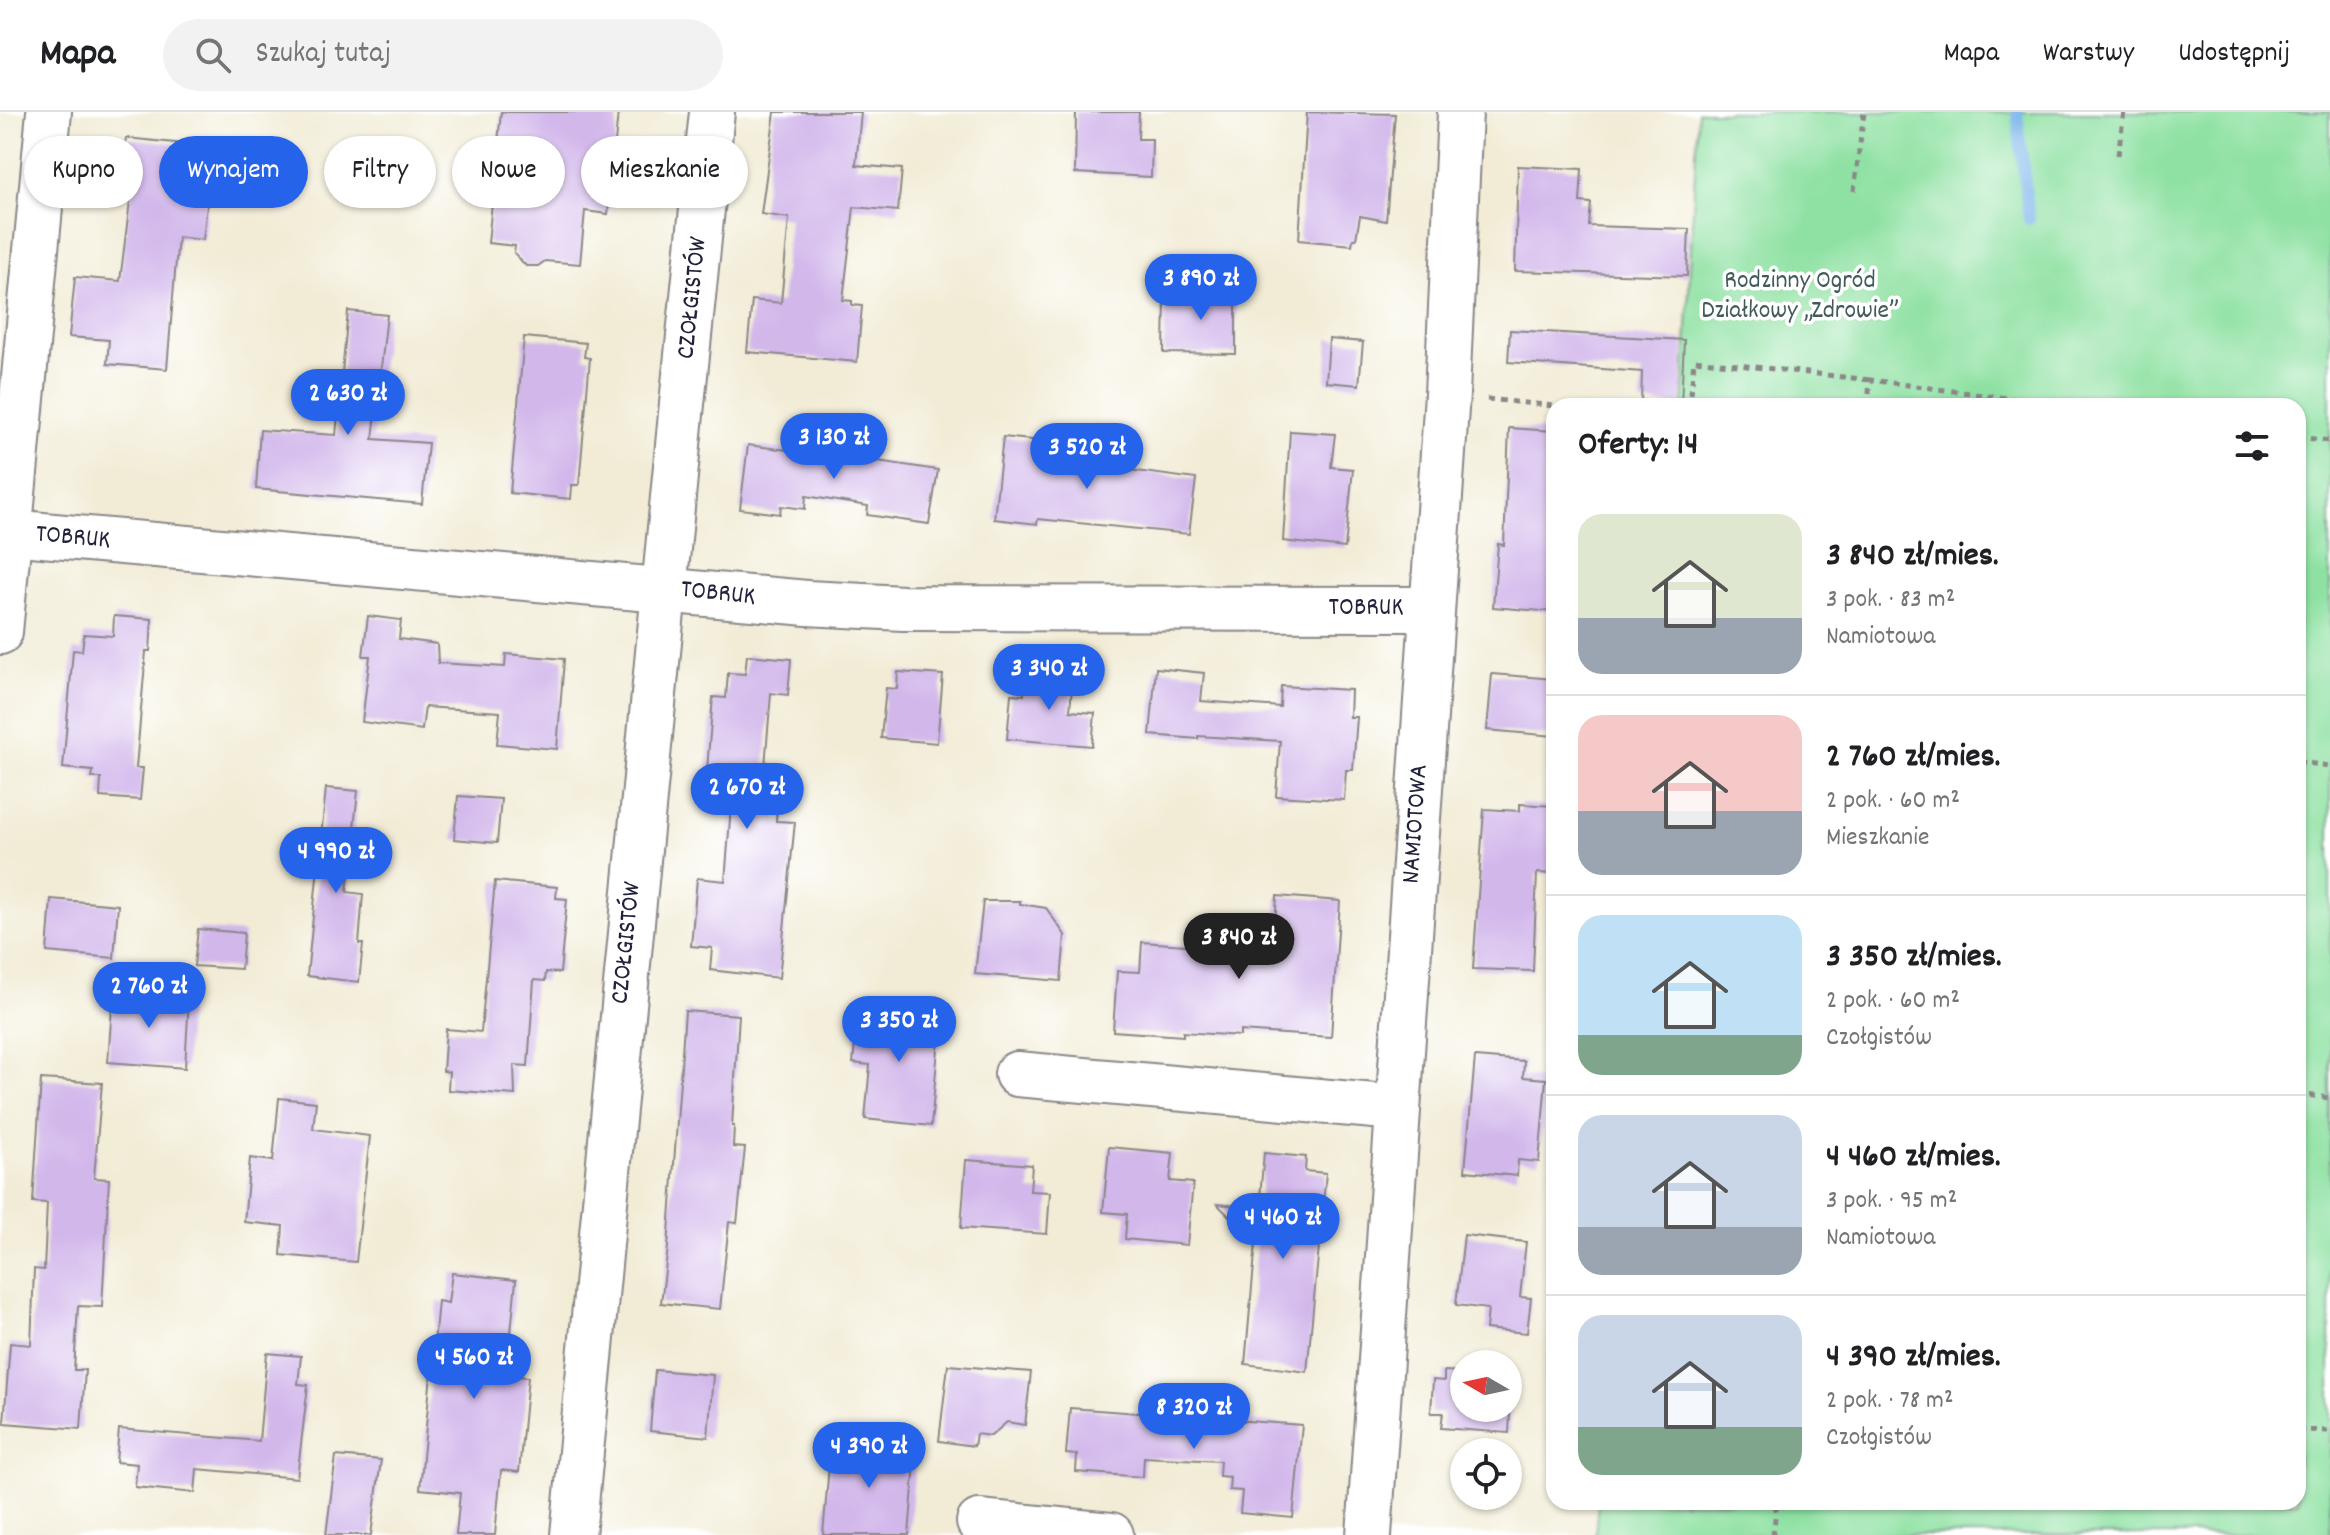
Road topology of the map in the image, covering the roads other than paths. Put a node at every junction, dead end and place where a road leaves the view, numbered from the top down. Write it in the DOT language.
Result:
graph roads {
  1 [pos="49,112"];
  2 [pos="712,112"];
  3 [pos="1460,112"];
  4 [pos="9,532"];
  5 [pos="662,589"];
  6 [pos="1431,609"];
  7 [pos="0,632"];
  8 [pos="1017,1074"];
  9 [pos="1397,1108"];
  10 [pos="979,1522"];
  11 [pos="573,1535"];
  12 [pos="1111,1535"];
  13 [pos="1369,1535"];
  1 -- 4 [label="street"];
  2 -- 5 [label="street, CZOŁGISTÓW"];
  3 -- 6 [label="street, NAMIOTOWA"];
  4 -- 5 [label="street, TOBRUK"];
  4 -- 7 [label="street"];
  5 -- 6 [label="street, TOBRUK"];
  5 -- 11 [label="street, CZOŁGISTÓW"];
  6 -- 9 [label="street, NAMIOTOWA"];
  8 -- 9 [label="street"];
  9 -- 13 [label="street, NAMIOTOWA"];
  10 -- 12 [label="street"];
}
